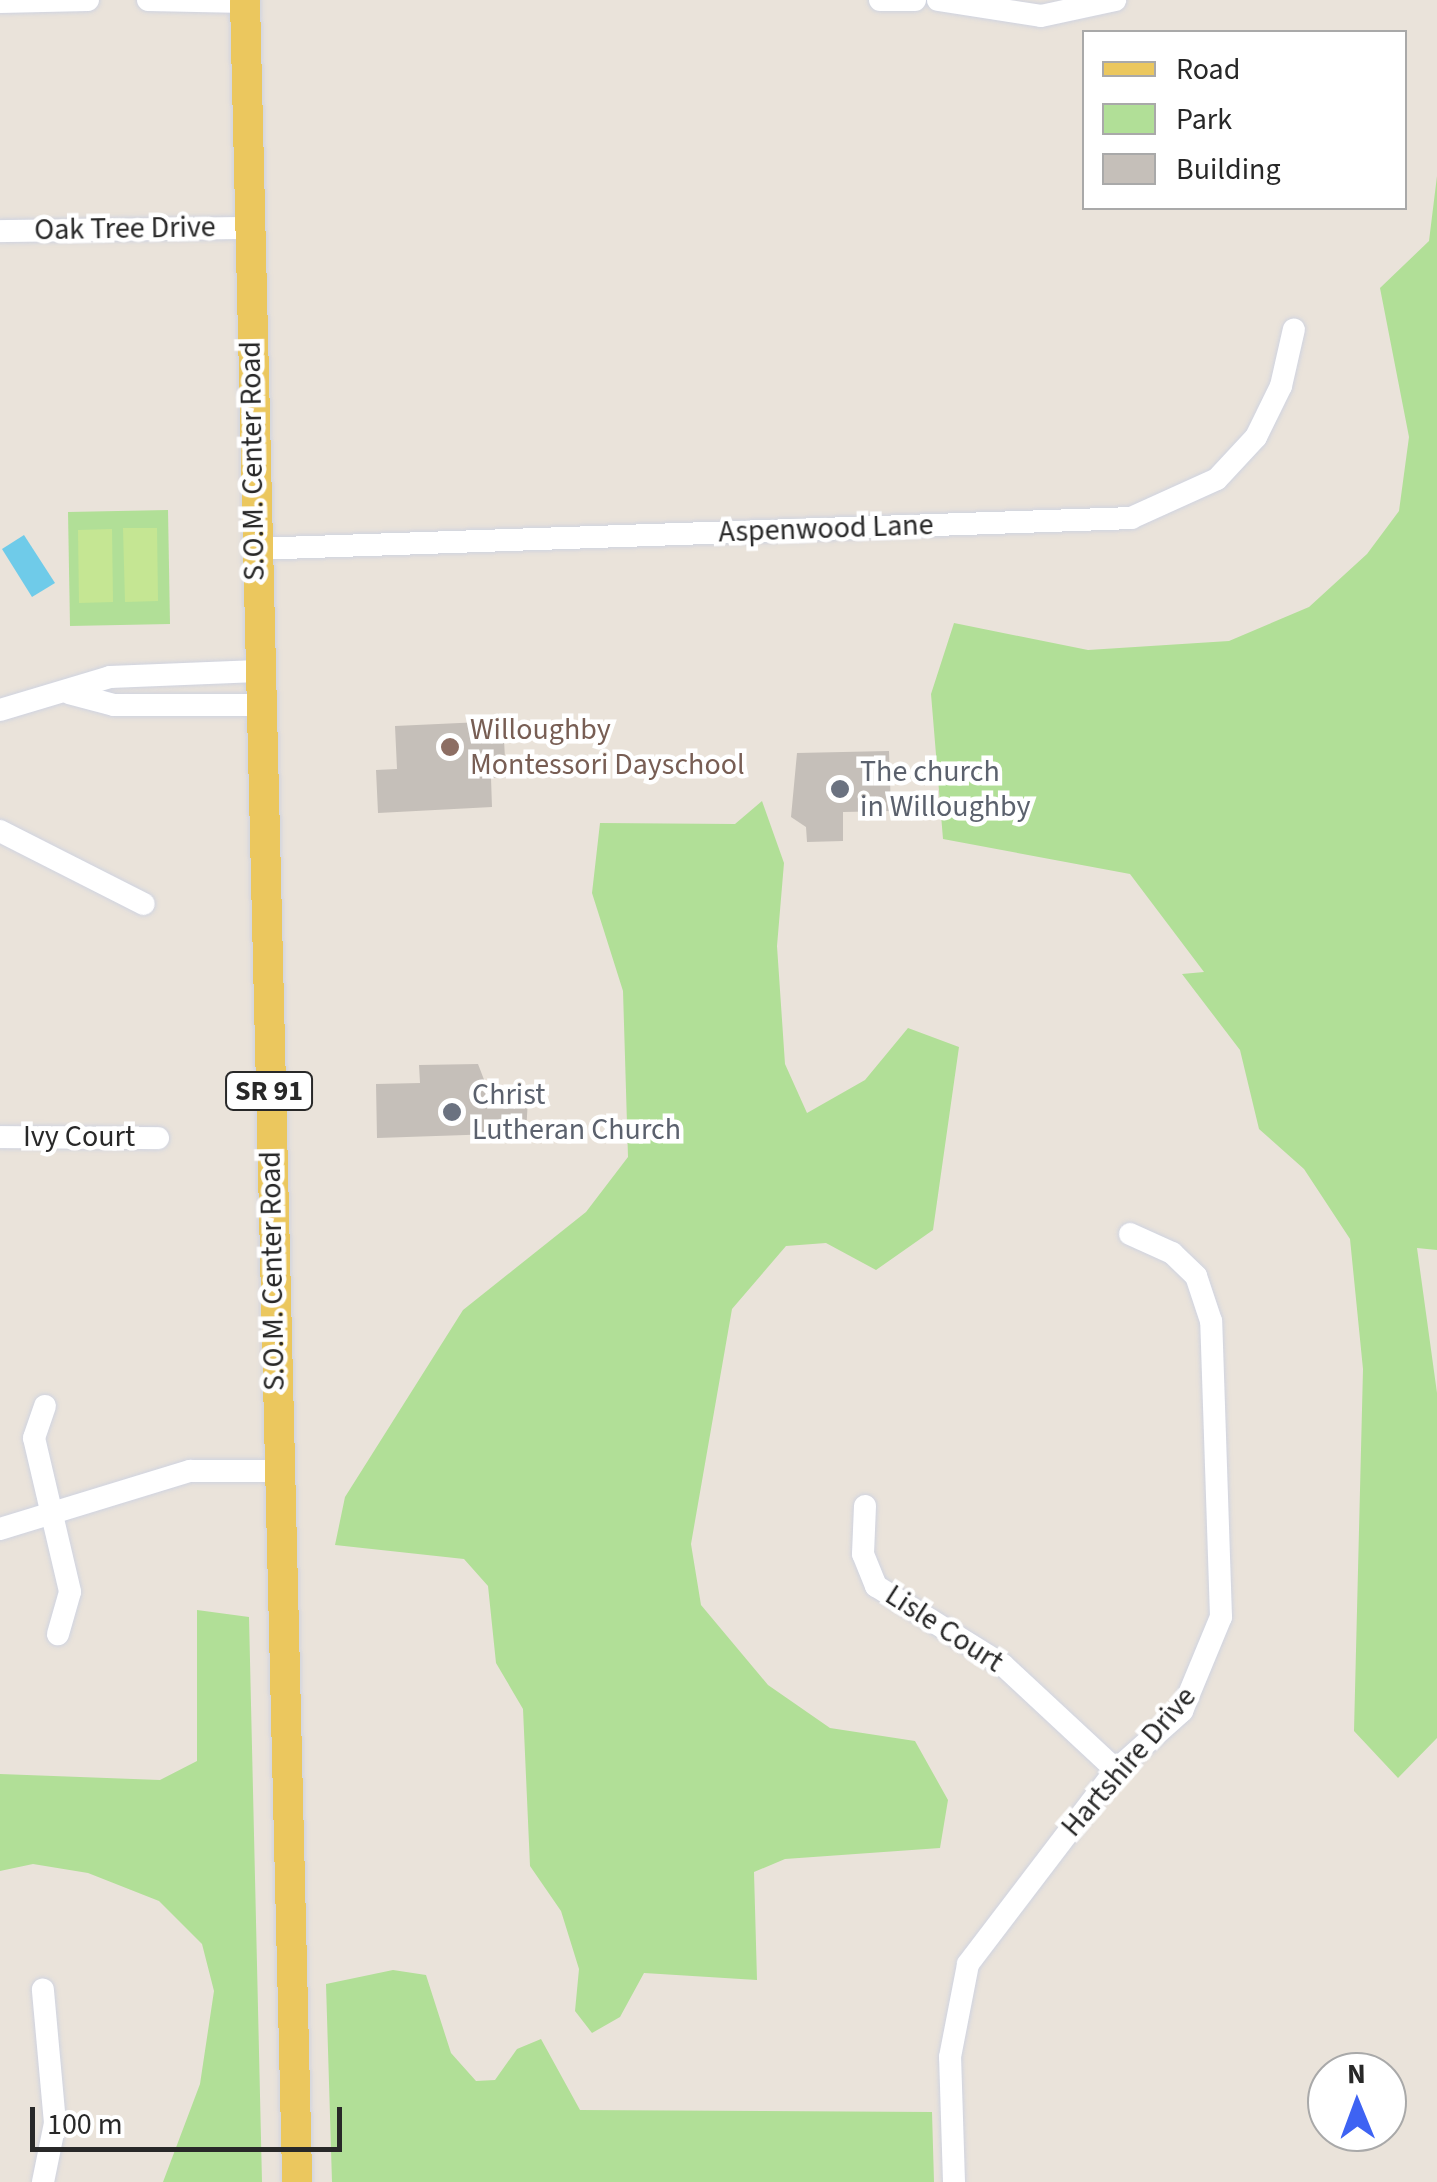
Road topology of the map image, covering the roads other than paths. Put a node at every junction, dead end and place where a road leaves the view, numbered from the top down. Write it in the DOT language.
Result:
graph roads {
  1 [pos="88,0"];
  2 [pos="148,0"];
  3 [pos="880,0"];
  4 [pos="915,0"];
  5 [pos="938,0"];
  6 [pos="1115,0"];
  7 [pos="245,1"];
  8 [pos="0,2"];
  9 [pos="250,228"];
  10 [pos="0,230"];
  11 [pos="1294,329"];
  12 [pos="254,550"];
  13 [pos="258,670"];
  14 [pos="70,693"];
  15 [pos="258,704"];
  16 [pos="0,710"];
  17 [pos="0,832"];
  18 [pos="144,904"];
  19 [pos="0,1137"];
  20 [pos="158,1138"];
  21 [pos="1130,1234"];
  22 [pos="45,1406"];
  23 [pos="276,1471"];
  24 [pos="865,1506"];
  25 [pos="50,1514"];
  26 [pos="0,1528"];
  27 [pos="58,1634"];
  28 [pos="1116,1770"];
  29 [pos="43,1990"];
  30 [pos="42,2182"];
  31 [pos="296,2182"];
  32 [pos="954,2182"];
  1 -- 8 [label="street"];
  2 -- 7 [label="street"];
  3 -- 4 [label="street"];
  5 -- 6 [label="street"];
  7 -- 9 [label="main road, S.O.M. Center Road / SR 91"];
  9 -- 10 [label="street, Oak Tree Drive"];
  9 -- 12 [label="main road, S.O.M. Center Road / SR 91"];
  11 -- 12 [label="street, Aspenwood Lane"];
  12 -- 13 [label="main road, S.O.M. Center Road / SR 91"];
  13 -- 14 [label="street"];
  13 -- 15 [label="main road, S.O.M. Center Road / SR 91"];
  14 -- 15 [label="street"];
  14 -- 16 [label="street"];
  15 -- 23 [label="main road, S.O.M. Center Road / SR 91"];
  17 -- 18 [label="street"];
  19 -- 20 [label="street, Ivy Court"];
  21 -- 28 [label="street, Hartshire Drive"];
  22 -- 25 [label="street"];
  23 -- 25 [label="street"];
  23 -- 31 [label="main road, S.O.M. Center Road / SR 91"];
  24 -- 28 [label="street, Lisle Court"];
  25 -- 26 [label="street"];
  25 -- 27 [label="street"];
  28 -- 32 [label="street, Hartshire Drive"];
  29 -- 30 [label="street"];
}
